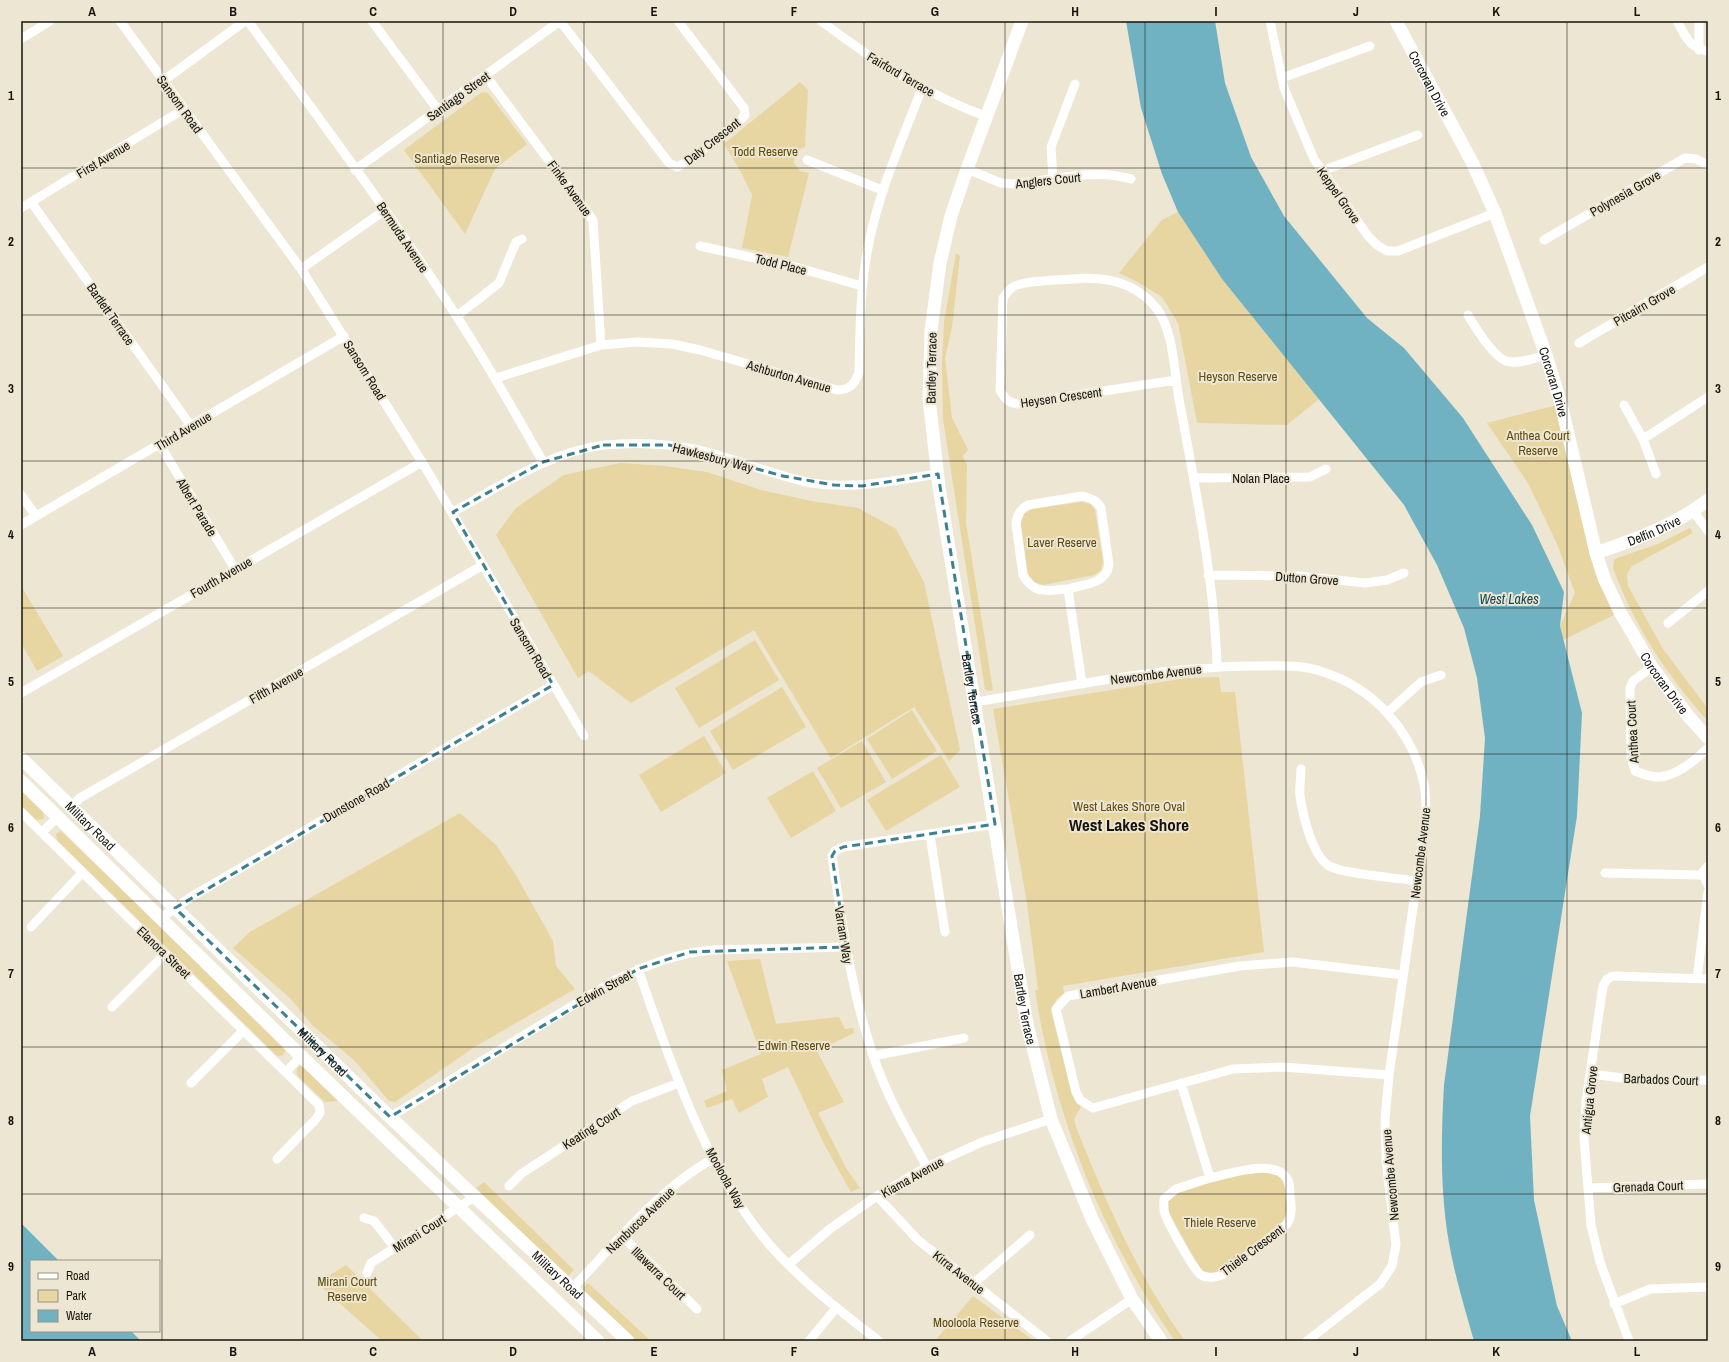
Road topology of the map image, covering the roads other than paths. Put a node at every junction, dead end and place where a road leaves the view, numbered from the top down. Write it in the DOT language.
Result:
graph roads {
  1 [pos="50,21"];
  2 [pos="120,21"];
  3 [pos="245,21"];
  4 [pos="248,21"];
  5 [pos="372,21"];
  6 [pos="560,21"];
  7 [pos="678,21"];
  8 [pos="821,21"];
  9 [pos="1022,21"];
  10 [pos="1270,21"];
  11 [pos="1396,21"];
  12 [pos="1677,21"];
  13 [pos="1699,21"];
  14 [pos="21,39"];
  15 [pos="1370,46"];
  16 [pos="1703,50"];
  17 [pos="486,76"];
  18 [pos="1282,78"];
  19 [pos="163,81"];
  20 [pos="1075,84"];
  21 [pos="922,88"];
  22 [pos="184,109"];
  23 [pos="438,110"];
  24 [pos="988,117"];
  25 [pos="1418,135"];
  26 [pos="806,160"];
  27 [pos="1708,165"];
  28 [pos="967,169"];
  29 [pos="355,170"];
  30 [pos="1322,171"];
  31 [pos="1131,178"];
  32 [pos="1053,179"];
  33 [pos="882,190"];
  34 [pos="31,202"];
  35 [pos="21,208"];
  36 [pos="385,210"];
  37 [pos="1495,213"];
  38 [pos="522,239"];
  39 [pos="1544,240"];
  40 [pos="700,246"];
  41 [pos="1708,267"];
  42 [pos="301,269"];
  43 [pos="862,286"];
  44 [pos="1468,314"];
  45 [pos="457,316"];
  46 [pos="344,336"];
  47 [pos="1579,343"];
  48 [pos="601,345"];
  49 [pos="1546,355"];
  50 [pos="496,378"];
  51 [pos="1176,380"];
  52 [pos="1708,397"];
  53 [pos="1624,405"];
  54 [pos="191,426"];
  55 [pos="1643,439"];
  56 [pos="160,445"];
  57 [pos="422,462"];
  58 [pos="543,462"];
  59 [pos="1326,469"];
  60 [pos="938,474"];
  61 [pos="1656,474"];
  62 [pos="1194,478"];
  63 [pos="21,495"];
  64 [pos="1708,500"];
  65 [pos="1693,511"];
  66 [pos="453,512"];
  67 [pos="36,516"];
  68 [pos="21,525"];
  69 [pos="1708,531"];
  70 [pos="1596,553"];
  71 [pos="483,566"];
  72 [pos="235,568"];
  73 [pos="1404,573"];
  74 [pos="1208,575"];
  75 [pos="1068,589"];
  76 [pos="1708,591"];
  77 [pos="1668,623"];
  78 [pos="1217,666"];
  79 [pos="1652,667"];
  80 [pos="1440,675"];
  81 [pos="1082,684"];
  82 [pos="553,685"];
  83 [pos="21,693"];
  84 [pos="975,702"];
  85 [pos="1388,712"];
  86 [pos="584,736"];
  87 [pos="1708,738"];
  88 [pos="1708,748"];
  89 [pos="21,758"];
  90 [pos="1301,769"];
  91 [pos="21,781"];
  92 [pos="71,807"];
  93 [pos="21,812"];
  94 [pos="58,817"];
  95 [pos="995,824"];
  96 [pos="42,832"];
  97 [pos="930,835"];
  98 [pos="1708,866"];
  99 [pos="82,873"];
  100 [pos="1605,873"];
  101 [pos="1700,875"];
  102 [pos="1417,881"];
  103 [pos="1708,885"];
  104 [pos="1708,892"];
  105 [pos="175,908"];
  106 [pos="161,918"];
  107 [pos="31,927"];
  108 [pos="945,932"];
  109 [pos="846,947"];
  110 [pos="166,954"];
  111 [pos="638,969"];
  112 [pos="1403,975"];
  113 [pos="1697,978"];
  114 [pos="1708,979"];
  115 [pos="112,1007"];
  116 [pos="243,1031"];
  117 [pos="964,1038"];
  118 [pos="301,1056"];
  119 [pos="873,1056"];
  120 [pos="286,1072"];
  121 [pos="1591,1074"];
  122 [pos="1389,1076"];
  123 [pos="1706,1080"];
  124 [pos="192,1083"];
  125 [pos="679,1083"];
  126 [pos="1181,1083"];
  127 [pos="390,1117"];
  128 [pos="1051,1119"];
  129 [pos="277,1159"];
  130 [pos="713,1159"];
  131 [pos="927,1167"];
  132 [pos="1210,1178"];
  133 [pos="1708,1184"];
  134 [pos="509,1186"];
  135 [pos="1588,1188"];
  136 [pos="476,1196"];
  137 [pos="877,1196"];
  138 [pos="459,1209"];
  139 [pos="364,1218"];
  140 [pos="1030,1235"];
  141 [pos="622,1236"];
  142 [pos="396,1248"];
  143 [pos="789,1264"];
  144 [pos="367,1272"];
  145 [pos="973,1284"];
  146 [pos="1708,1287"];
  147 [pos="573,1288"];
  148 [pos="1132,1299"];
  149 [pos="1614,1304"];
  150 [pos="836,1308"];
  151 [pos="697,1309"];
  152 [pos="1309,1340"];
  153 [pos="598,1341"];
  154 [pos="628,1341"];
  155 [pos="809,1341"];
  156 [pos="879,1341"];
  157 [pos="1047,1341"];
  158 [pos="1070,1341"];
  159 [pos="1161,1341"];
  160 [pos="1629,1341"];
  1 -- 14 [label="street"];
  2 -- 19 [label="street, Sansom Road"];
  3 -- 19 [label="street"];
  4 -- 29 [label="street, Bermuda Avenue"];
  5 -- 23 [label="street"];
  6 -- 7 [label="street, Daly Crescent"];
  6 -- 17 [label="street, Santiago Street"];
  8 -- 21 [label="street, Fairford Terrace"];
  9 -- 24 [label="street, Bartley Terrace"];
  10 -- 18 [label="street, Keppel Grove"];
  11 -- 37 [label="street, Corcoran Drive"];
  12 -- 16 [label="street"];
  13 -- 16 [label="street"];
  15 -- 18 [label="street"];
  17 -- 23 [label="street, Santiago Street"];
  17 -- 48 [label="street, Finke Avenue"];
  18 -- 30 [label="street, Keppel Grove"];
  19 -- 22 [label="street, Sansom Road"];
  20 -- 32 [label="street"];
  21 -- 24 [label="street, Fairford Terrace"];
  21 -- 33 [label="street, Ashburton Avenue"];
  22 -- 34 [label="street, First Avenue"];
  22 -- 42 [label="street, Sansom Road"];
  23 -- 29 [label="street, Santiago Street"];
  24 -- 28 [label="street, Bartley Terrace"];
  25 -- 30 [label="street"];
  26 -- 33 [label="street"];
  27 -- 39 [label="street, Polynesia Grove"];
  28 -- 32 [label="street, Anglers Court"];
  28 -- 60 [label="street, Bartley Terrace"];
  29 -- 36 [label="street, Bermuda Avenue"];
  30 -- 37 [label="street, Keppel Grove"];
  31 -- 32 [label="street, Anglers Court"];
  33 -- 43 [label="street, Ashburton Avenue"];
  34 -- 35 [label="street, First Avenue"];
  34 -- 54 [label="street, Bartlett Terrace"];
  36 -- 42 [label="street"];
  36 -- 45 [label="street, Bermuda Avenue"];
  37 -- 49 [label="street, Corcoran Drive"];
  38 -- 45 [label="street"];
  40 -- 43 [label="street, Todd Place"];
  41 -- 47 [label="street, Pitcairn Grove"];
  42 -- 46 [label="street, Sansom Road"];
  43 -- 48 [label="street, Ashburton Avenue"];
  44 -- 49 [label="street"];
  45 -- 50 [label="street, Bermuda Avenue"];
  46 -- 54 [label="street, Third Avenue"];
  46 -- 57 [label="street, Sansom Road"];
  48 -- 50 [label="street, Ashburton Avenue"];
  49 -- 70 [label="street, Corcoran Drive"];
  50 -- 58 [label="street, Bermuda Avenue"];
  51 -- 51 [label="street, Heysen Crescent"];
  51 -- 62 [label="street, Heysen Crescent"];
  52 -- 55 [label="street"];
  53 -- 55 [label="street"];
  54 -- 56 [label="street, Third Avenue"];
  55 -- 61 [label="street"];
  56 -- 67 [label="street, Third Avenue"];
  56 -- 72 [label="street, Albert Parade"];
  57 -- 66 [label="street, Sansom Road"];
  57 -- 72 [label="street, Fourth Avenue"];
  58 -- 60 [label="street, Hawkesbury Way"];
  58 -- 66 [label="street, Hawkesbury Way"];
  59 -- 62 [label="street, Nolan Place"];
  60 -- 84 [label="street, Bartley Terrace"];
  62 -- 74 [label="street, Heysen Crescent"];
  63 -- 67 [label="street"];
  64 -- 65 [label="street, Delfin Drive"];
  65 -- 69 [label="street"];
  65 -- 70 [label="street, Delfin Drive"];
  66 -- 71 [label="street, Sansom Road"];
  67 -- 68 [label="street, Third Avenue"];
  70 -- 79 [label="street, Corcoran Drive"];
  71 -- 82 [label="street, Sansom Road"];
  71 -- 92 [label="street, Fifth Avenue"];
  72 -- 83 [label="street, Fourth Avenue"];
  73 -- 74 [label="street, Dutton Grove"];
  74 -- 78 [label="street, Heysen Crescent"];
  75 -- 75 [label="street"];
  75 -- 81 [label="street"];
  76 -- 77 [label="street"];
  78 -- 81 [label="street, Newcombe Avenue"];
  78 -- 85 [label="street, Newcombe Avenue"];
  79 -- 87 [label="street, Corcoran Drive"];
  79 -- 88 [label="street, Anthea Court"];
  80 -- 85 [label="street"];
  81 -- 84 [label="street, Newcombe Avenue"];
  82 -- 86 [label="street, Sansom Road"];
  82 -- 105 [label="street, Dunstone Road"];
  84 -- 95 [label="street, Bartley Terrace"];
  85 -- 102 [label="street, Newcombe Avenue"];
  89 -- 92 [label="street, Military Road"];
  90 -- 102 [label="street"];
  91 -- 94 [label="street, Military Road"];
  92 -- 105 [label="street, Military Road"];
  93 -- 96 [label="street, Elanora Street"];
  94 -- 96 [label="street"];
  94 -- 106 [label="street, Military Road"];
  95 -- 97 [label="street, Varram Way"];
  95 -- 128 [label="street, Bartley Terrace"];
  96 -- 99 [label="street, Elanora Street"];
  97 -- 108 [label="street"];
  97 -- 109 [label="street, Varram Way"];
  98 -- 101 [label="street"];
  99 -- 107 [label="street"];
  99 -- 110 [label="street, Elanora Street"];
  100 -- 101 [label="street"];
  101 -- 103 [label="street"];
  102 -- 112 [label="street, Newcombe Avenue"];
  104 -- 113 [label="street"];
  105 -- 106 [label="street, Dunstone Road"];
  105 -- 127 [label="street, Military Road"];
  106 -- 118 [label="street, Military Road"];
  109 -- 111 [label="street, Edwin Street"];
  109 -- 119 [label="street, Varram Way"];
  110 -- 115 [label="street"];
  110 -- 116 [label="street, Elanora Street"];
  111 -- 125 [label="street, Mooloola Way"];
  111 -- 127 [label="street, Edwin Street"];
  112 -- 122 [label="street, Newcombe Avenue"];
  112 -- 126 [label="street, Lambert Avenue"];
  113 -- 114 [label="street, Antigua Grove"];
  113 -- 121 [label="street, Antigua Grove"];
  116 -- 120 [label="street, Elanora Street"];
  116 -- 124 [label="street"];
  117 -- 119 [label="street"];
  118 -- 120 [label="street"];
  118 -- 138 [label="street, Military Road"];
  119 -- 131 [label="street, Varram Way"];
  120 -- 129 [label="street, Elanora Street"];
  121 -- 123 [label="street, Barbados Court"];
  121 -- 135 [label="street, Antigua Grove"];
  122 -- 126 [label="street, Lambert Avenue"];
  122 -- 152 [label="street, Newcombe Avenue"];
  125 -- 130 [label="street, Mooloola Way"];
  125 -- 134 [label="street, Keating Court"];
  126 -- 132 [label="street"];
  127 -- 136 [label="street, Military Road"];
  128 -- 131 [label="street, Kiama Avenue"];
  128 -- 148 [label="street, Bartley Terrace"];
  130 -- 141 [label="street, Nambucca Avenue"];
  130 -- 143 [label="street, Mooloola Way"];
  131 -- 137 [label="street, Kiama Avenue"];
  132 -- 132 [label="street, Thiele Crescent"];
  133 -- 135 [label="street, Grenada Court"];
  135 -- 149 [label="street, Antigua Grove"];
  136 -- 138 [label="street, Mirani Court"];
  136 -- 147 [label="street, Military Road"];
  137 -- 143 [label="street, Kiama Avenue"];
  137 -- 145 [label="street, Kirra Avenue"];
  138 -- 142 [label="street, Mirani Court"];
  138 -- 153 [label="street, Military Road"];
  139 -- 142 [label="street"];
  140 -- 145 [label="street"];
  141 -- 147 [label="street, Nambucca Avenue"];
  141 -- 151 [label="street, Illawarra Court"];
  142 -- 144 [label="street, Mirani Court"];
  143 -- 150 [label="street, Mooloola Way"];
  145 -- 157 [label="street, Kirra Avenue"];
  146 -- 149 [label="street"];
  147 -- 154 [label="street, Military Road"];
  148 -- 158 [label="street"];
  148 -- 159 [label="street, Bartley Terrace"];
  149 -- 160 [label="street, Antigua Grove"];
  150 -- 155 [label="street"];
  150 -- 156 [label="street, Mooloola Way"];
}
